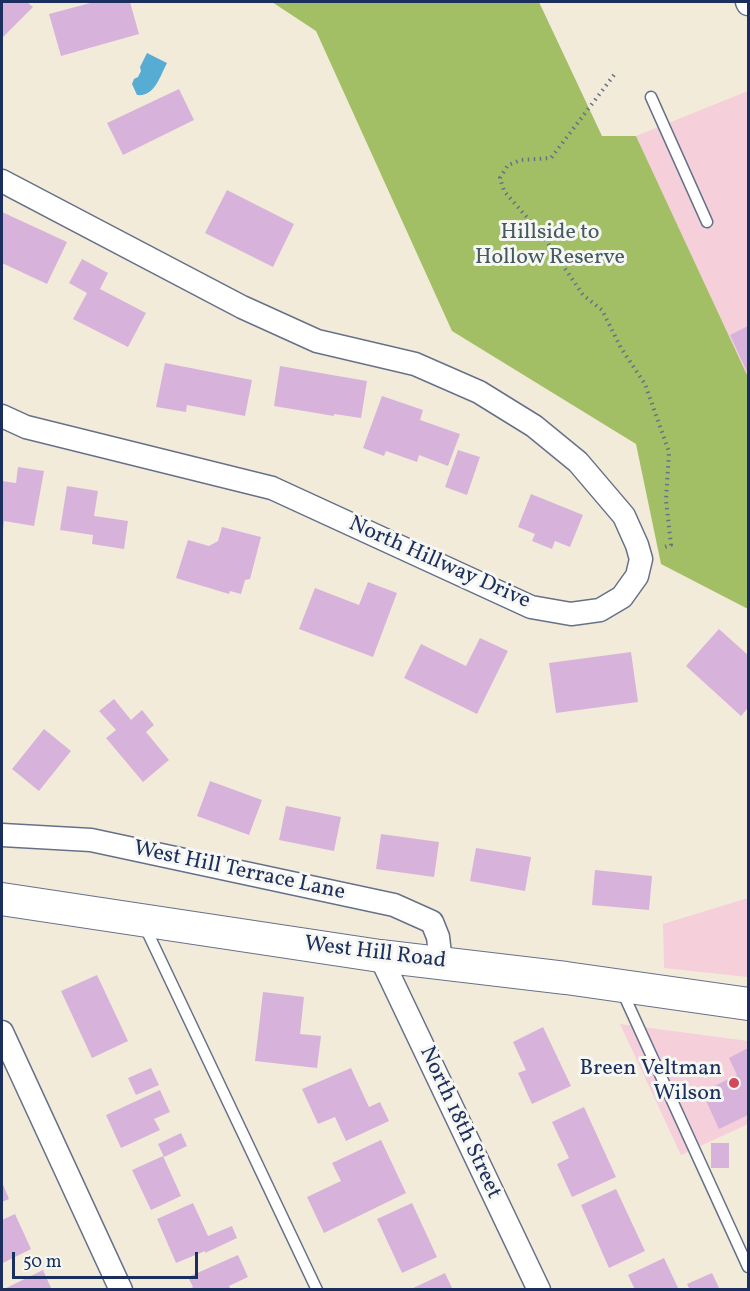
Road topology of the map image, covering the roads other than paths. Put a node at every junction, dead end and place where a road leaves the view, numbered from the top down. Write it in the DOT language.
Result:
graph roads {
  1 [pos="651,97"];
  2 [pos="2,181"];
  3 [pos="707,222"];
  4 [pos="2,416"];
  5 [pos="2,835"];
  6 [pos="2,899"];
  7 [pos="142,920"];
  8 [pos="380,956"];
  9 [pos="441,963"];
  10 [pos="619,986"];
  11 [pos="748,1004"];
  12 [pos="3,1040"];
  13 [pos="748,1267"];
  14 [pos="121,1290"];
  15 [pos="317,1290"];
  16 [pos="539,1290"];
  1 -- 3 [label="lane"];
  2 -- 4 [label="street, North Hillway Drive"];
  5 -- 9 [label="street, West Hill Terrace Lane"];
  6 -- 7 [label="street, West Hill Road"];
  7 -- 8 [label="street, West Hill Road"];
  7 -- 15 [label="lane"];
  8 -- 9 [label="street, West Hill Road"];
  8 -- 16 [label="street, North 18th Street"];
  9 -- 10 [label="street, West Hill Road"];
  10 -- 11 [label="street, West Hill Road"];
  10 -- 13 [label="lane"];
  12 -- 14 [label="street"];
}
